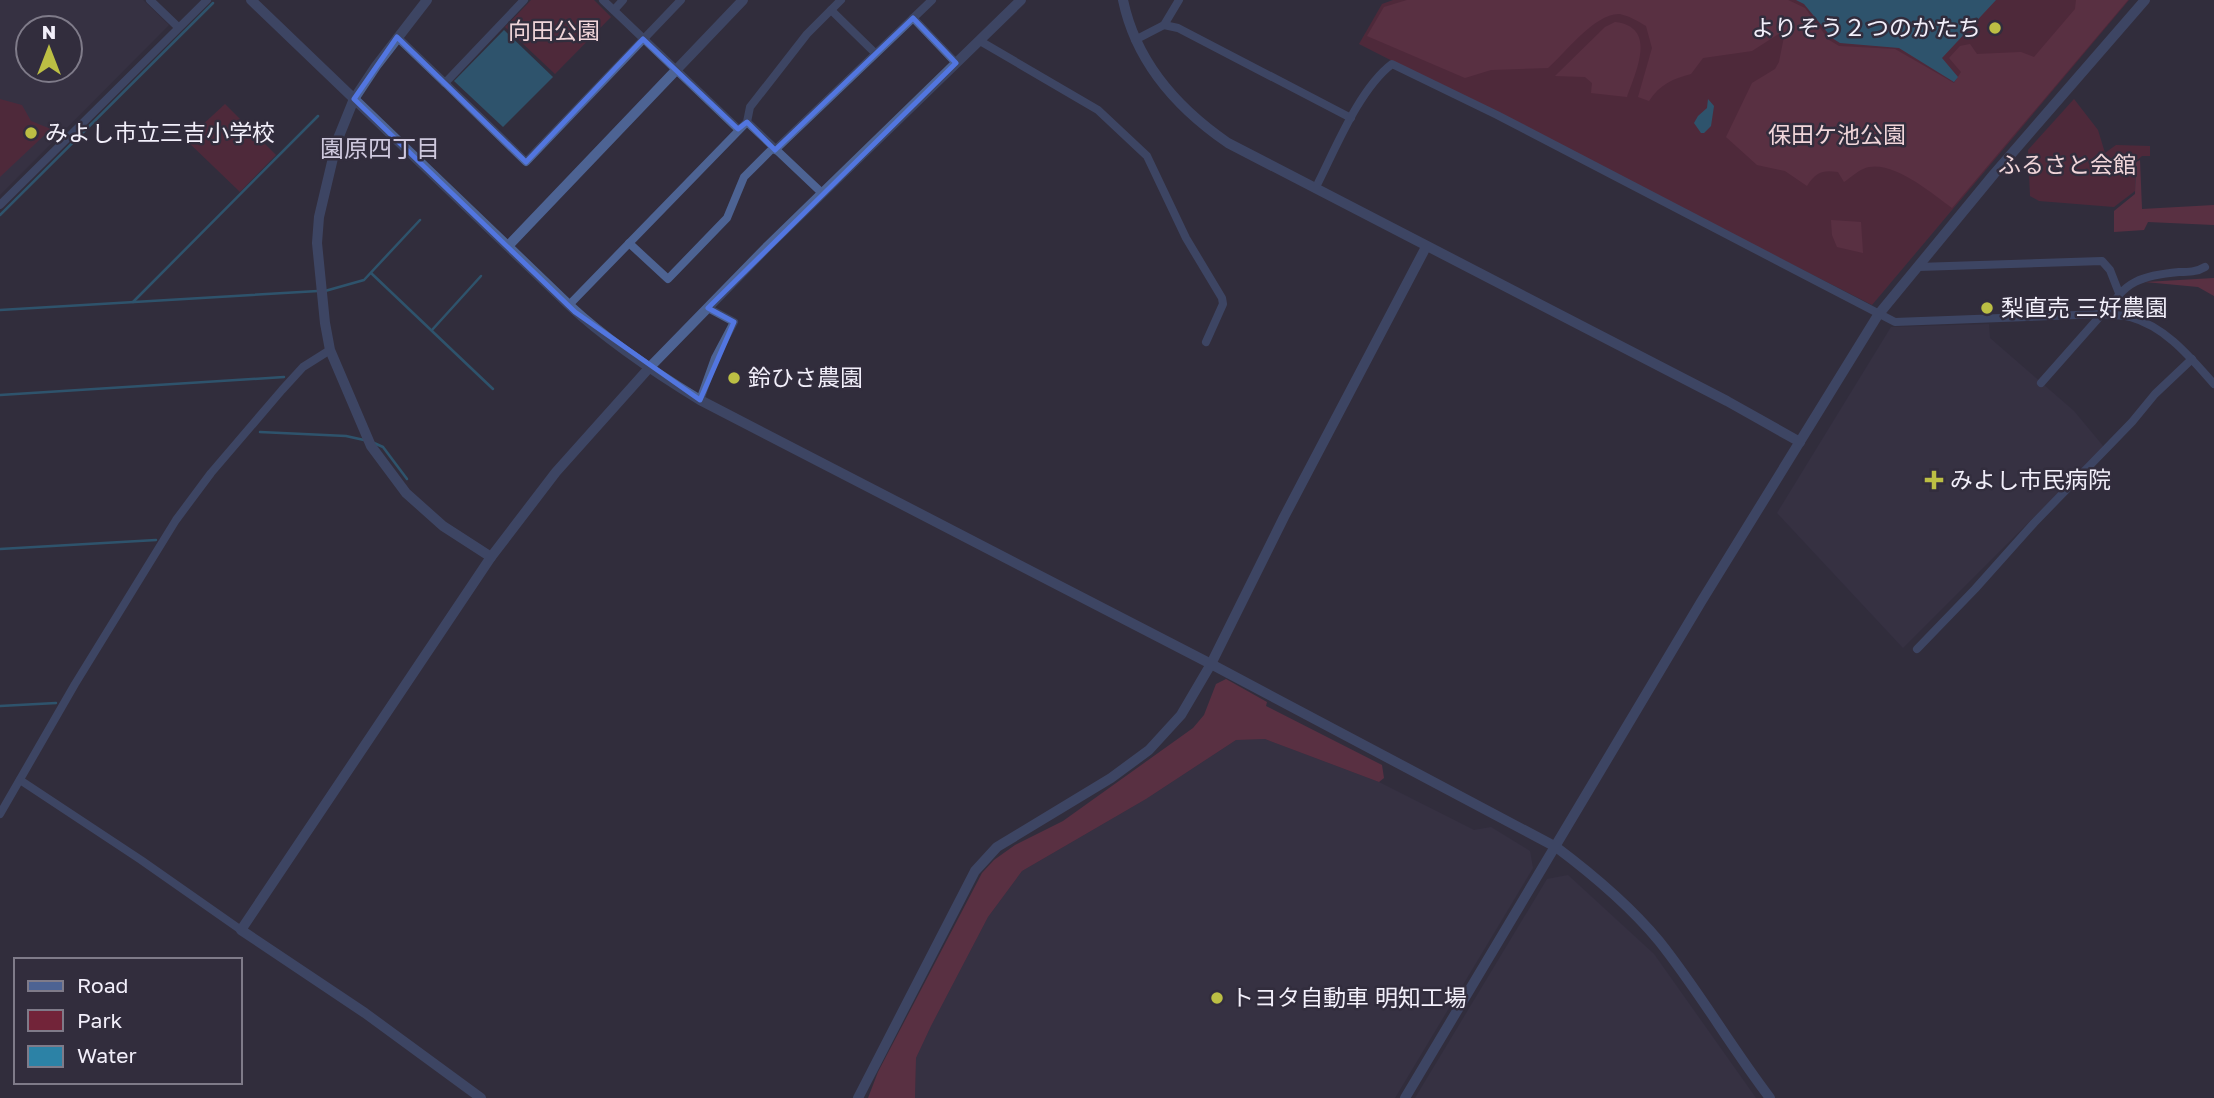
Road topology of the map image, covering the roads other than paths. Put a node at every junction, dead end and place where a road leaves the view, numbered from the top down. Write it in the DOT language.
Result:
graph roads {
  1 [pos="150,0"];
  2 [pos="206,0"];
  3 [pos="251,0"];
  4 [pos="426,0"];
  5 [pos="524,0"];
  6 [pos="603,0"];
  7 [pos="623,0"];
  8 [pos="681,0"];
  9 [pos="743,0"];
  10 [pos="841,0"];
  11 [pos="932,0"];
  12 [pos="1021,0"];
  13 [pos="1123,0"];
  14 [pos="1179,0"];
  15 [pos="2145,0"];
  16 [pos="614,10"];
  17 [pos="831,10"];
  18 [pos="914,18"];
  19 [pos="1164,25"];
  20 [pos="178,27"];
  21 [pos="397,37"];
  22 [pos="643,39"];
  23 [pos="1135,40"];
  24 [pos="980,41"];
  25 [pos="874,53"];
  26 [pos="956,63"];
  27 [pos="675,69"];
  28 [pos="445,83"];
  29 [pos="354,99"];
  30 [pos="1351,118"];
  31 [pos="747,122"];
  32 [pos="738,128"];
  33 [pos="774,149"];
  34 [pos="1316,187"];
  35 [pos="822,193"];
  36 [pos="0,205"];
  37 [pos="629,243"];
  38 [pos="508,246"];
  39 [pos="1426,247"];
  40 [pos="1918,267"];
  41 [pos="2205,267"];
  42 [pos="2119,293"];
  43 [pos="569,306"];
  44 [pos="708,308"];
  45 [pos="2105,314"];
  46 [pos="1878,315"];
  47 [pos="1206,342"];
  48 [pos="330,350"];
  49 [pos="2192,359"];
  50 [pos="649,368"];
  51 [pos="2041,383"];
  52 [pos="2214,384"];
  53 [pos="700,400"];
  54 [pos="1800,442"];
  55 [pos="491,557"];
  56 [pos="1917,649"];
  57 [pos="1211,664"];
  58 [pos="20,780"];
  59 [pos="0,814"];
  60 [pos="1556,847"];
  61 [pos="241,930"];
  62 [pos="481,1098"];
  63 [pos="858,1098"];
  64 [pos="1405,1098"];
  65 [pos="1770,1098"];
  1 -- 20 [label="street"];
  2 -- 20 [label="street"];
  3 -- 29 [label="street"];
  4 -- 21 [label="street"];
  5 -- 28 [label="street"];
  6 -- 16 [label="street"];
  7 -- 16 [label="street"];
  8 -- 22 [label="street"];
  9 -- 27 [label="street"];
  10 -- 17 [label="street"];
  11 -- 18 [label="street"];
  12 -- 24 [label="street"];
  13 -- 23 [label="street"];
  14 -- 19 [label="street"];
  15 -- 40 [label="street"];
  16 -- 22 [label="street"];
  17 -- 25 [label="street"];
  17 -- 31 [label="street"];
  18 -- 25 [label="street"];
  18 -- 26 [label="street"];
  19 -- 23 [label="street"];
  19 -- 30 [label="street"];
  20 -- 36 [label="street"];
  21 -- 28 [label="street"];
  21 -- 29 [label="street"];
  22 -- 27 [label="street"];
  22 -- 28 [label="street"];
  23 -- 34 [label="street"];
  24 -- 26 [label="street"];
  24 -- 47 [label="street"];
  25 -- 33 [label="street"];
  26 -- 35 [label="street"];
  27 -- 32 [label="street"];
  27 -- 38 [label="street"];
  29 -- 38 [label="street"];
  29 -- 48 [label="street"];
  30 -- 34 [label="street"];
  30 -- 46 [label="street"];
  31 -- 32 [label="street"];
  31 -- 33 [label="street"];
  32 -- 37 [label="street"];
  33 -- 35 [label="street"];
  33 -- 37 [label="street"];
  34 -- 39 [label="street"];
  35 -- 44 [label="street"];
  37 -- 43 [label="street"];
  38 -- 43 [label="street"];
  39 -- 54 [label="street"];
  39 -- 57 [label="street"];
  40 -- 42 [label="street"];
  40 -- 46 [label="street"];
  41 -- 42 [label="street"];
  42 -- 45 [label="street"];
  43 -- 50 [label="street"];
  44 -- 50 [label="street"];
  44 -- 53 [label="street"];
  45 -- 46 [label="street"];
  45 -- 49 [label="street"];
  45 -- 51 [label="street"];
  46 -- 54 [label="street"];
  48 -- 55 [label="street"];
  48 -- 58 [label="street"];
  49 -- 52 [label="street"];
  49 -- 56 [label="street"];
  50 -- 53 [label="street"];
  50 -- 55 [label="street"];
  53 -- 57 [label="street"];
  54 -- 60 [label="street"];
  55 -- 61 [label="street"];
  57 -- 60 [label="street"];
  57 -- 63 [label="street"];
  58 -- 59 [label="street"];
  58 -- 61 [label="street"];
  60 -- 64 [label="street"];
  60 -- 65 [label="street"];
  61 -- 62 [label="street"];
}
